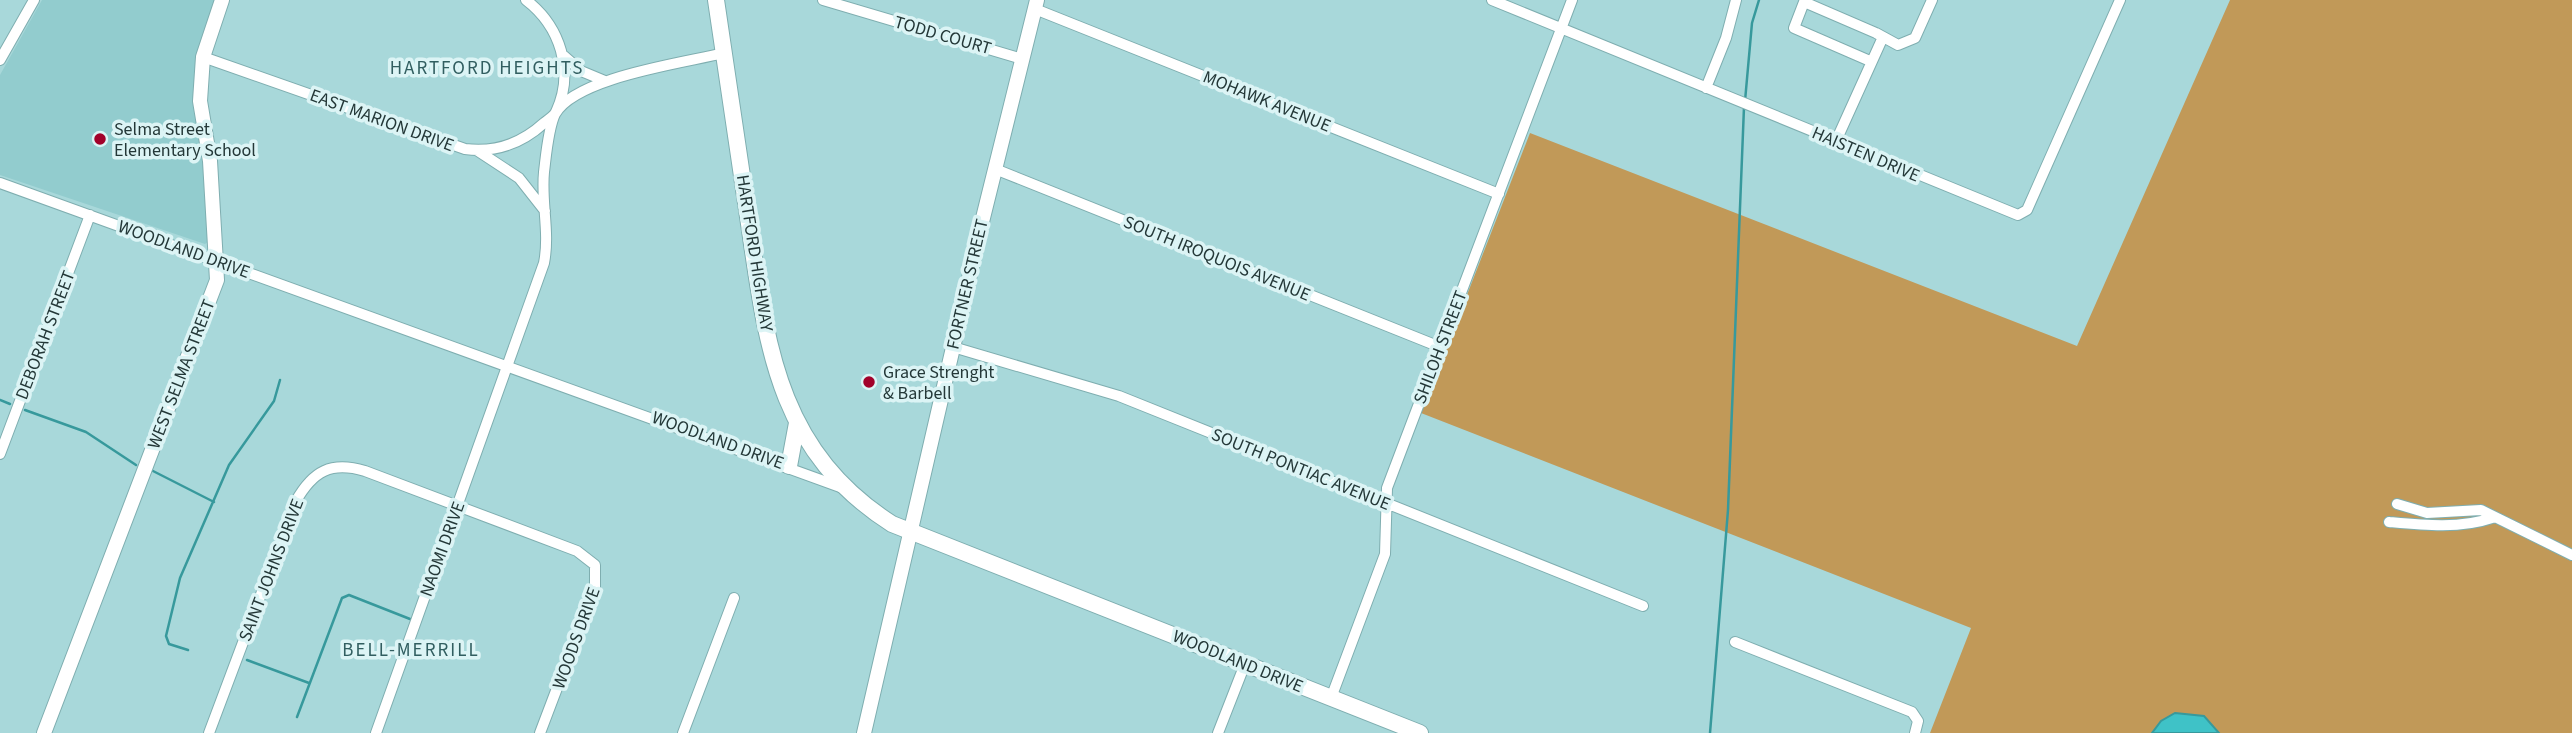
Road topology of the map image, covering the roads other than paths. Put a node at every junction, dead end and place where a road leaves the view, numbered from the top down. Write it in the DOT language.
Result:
graph roads {
  1 [pos="34,0"];
  2 [pos="222,0"];
  3 [pos="526,0"];
  4 [pos="716,0"];
  5 [pos="822,0"];
  6 [pos="1492,0"];
  7 [pos="1572,0"];
  8 [pos="1736,0"];
  9 [pos="1932,0"];
  10 [pos="2120,0"];
  11 [pos="1036,4"];
  12 [pos="1561,29"];
  13 [pos="1883,37"];
  14 [pos="724,53"];
  15 [pos="564,56"];
  16 [pos="204,57"];
  17 [pos="1022,59"];
  18 [pos="0,60"];
  19 [pos="1870,61"];
  20 [pos="605,81"];
  21 [pos="1706,88"];
  22 [pos="556,113"];
  23 [pos="1836,141"];
  24 [pos="478,151"];
  25 [pos="995,169"];
  26 [pos="0,183"];
  27 [pos="1499,194"];
  28 [pos="545,211"];
  29 [pos="90,215"];
  30 [pos="216,260"];
  31 [pos="953,347"];
  32 [pos="1440,347"];
  33 [pos="508,365"];
  34 [pos="797,423"];
  35 [pos="0,454"];
  36 [pos="789,466"];
  37 [pos="843,488"];
  38 [pos="1386,502"];
  39 [pos="2398,504"];
  40 [pos="457,506"];
  41 [pos="2492,518"];
  42 [pos="2389,522"];
  43 [pos="910,531"];
  44 [pos="2572,555"];
  45 [pos="734,598"];
  46 [pos="1643,606"];
  47 [pos="1735,642"];
  48 [pos="1245,664"];
  49 [pos="1331,698"];
  50 [pos="1387,727"];
  51 [pos="44,733"];
  52 [pos="209,733"];
  53 [pos="376,733"];
  54 [pos="540,733"];
  55 [pos="683,733"];
  56 [pos="864,733"];
  57 [pos="1219,733"];
  58 [pos="1420,733"];
  59 [pos="1915,733"];
  1 -- 18 [label="street"];
  2 -- 16 [label="street, WEST SELMA STREET"];
  3 -- 15 [label="street"];
  4 -- 14 [label="main road, HARTFORD HIGHWAY"];
  5 -- 17 [label="street, TODD COURT"];
  6 -- 12 [label="street, HAISTEN DRIVE"];
  7 -- 12 [label="street, SHILOH STREET"];
  8 -- 21 [label="street"];
  9 -- 13 [label="street"];
  10 -- 23 [label="street, HAISTEN DRIVE"];
  11 -- 17 [label="street, FORTNER STREET"];
  11 -- 27 [label="street, MOHAWK AVENUE"];
  12 -- 21 [label="street, HAISTEN DRIVE"];
  12 -- 27 [label="street, SHILOH STREET"];
  13 -- 19 [label="street"];
  13 -- 19 [label="street"];
  14 -- 20 [label="street, EAST MARION DRIVE"];
  14 -- 34 [label="main road, HARTFORD HIGHWAY"];
  15 -- 20 [label="street"];
  15 -- 22 [label="street, NAOMI DRIVE"];
  16 -- 24 [label="street, EAST MARION DRIVE"];
  16 -- 30 [label="street, WEST SELMA STREET"];
  17 -- 25 [label="street, FORTNER STREET"];
  19 -- 23 [label="street"];
  20 -- 22 [label="street, EAST MARION DRIVE"];
  21 -- 23 [label="street, HAISTEN DRIVE"];
  22 -- 24 [label="street, EAST MARION DRIVE"];
  22 -- 28 [label="street, NAOMI DRIVE"];
  24 -- 28 [label="street"];
  25 -- 31 [label="street, FORTNER STREET"];
  25 -- 32 [label="street, SOUTH IROQUOIS AVENUE"];
  26 -- 29 [label="street, WOODLAND DRIVE"];
  27 -- 32 [label="street, SHILOH STREET"];
  28 -- 33 [label="street, NAOMI DRIVE"];
  29 -- 30 [label="street, WOODLAND DRIVE"];
  29 -- 35 [label="street, DEBORAH STREET"];
  30 -- 33 [label="street, WOODLAND DRIVE"];
  30 -- 51 [label="street, WEST SELMA STREET"];
  31 -- 38 [label="street, SOUTH PONTIAC AVENUE"];
  31 -- 43 [label="street, FORTNER STREET"];
  32 -- 38 [label="street, SHILOH STREET"];
  33 -- 36 [label="street, WOODLAND DRIVE"];
  33 -- 40 [label="street, NAOMI DRIVE"];
  34 -- 36 [label="main road"];
  34 -- 37 [label="main road, HARTFORD HIGHWAY"];
  36 -- 37 [label="street, WOODLAND DRIVE"];
  37 -- 43 [label="main road, WOODLAND DRIVE"];
  38 -- 46 [label="street, SOUTH PONTIAC AVENUE"];
  38 -- 49 [label="street, SHILOH STREET"];
  39 -- 41 [label="street"];
  40 -- 52 [label="street, SAINT JOHNS DRIVE"];
  40 -- 53 [label="street, NAOMI DRIVE"];
  40 -- 54 [label="street, WOODS DRIVE"];
  41 -- 42 [label="street"];
  41 -- 44 [label="street"];
  43 -- 48 [label="main road, WOODLAND DRIVE"];
  43 -- 56 [label="street, FORTNER STREET"];
  45 -- 55 [label="street"];
  47 -- 59 [label="street"];
  48 -- 49 [label="main road, WOODLAND DRIVE"];
  48 -- 57 [label="street"];
  49 -- 50 [label="main road, WOODLAND DRIVE"];
  50 -- 58 [label="main road, WOODLAND DRIVE"];
}
